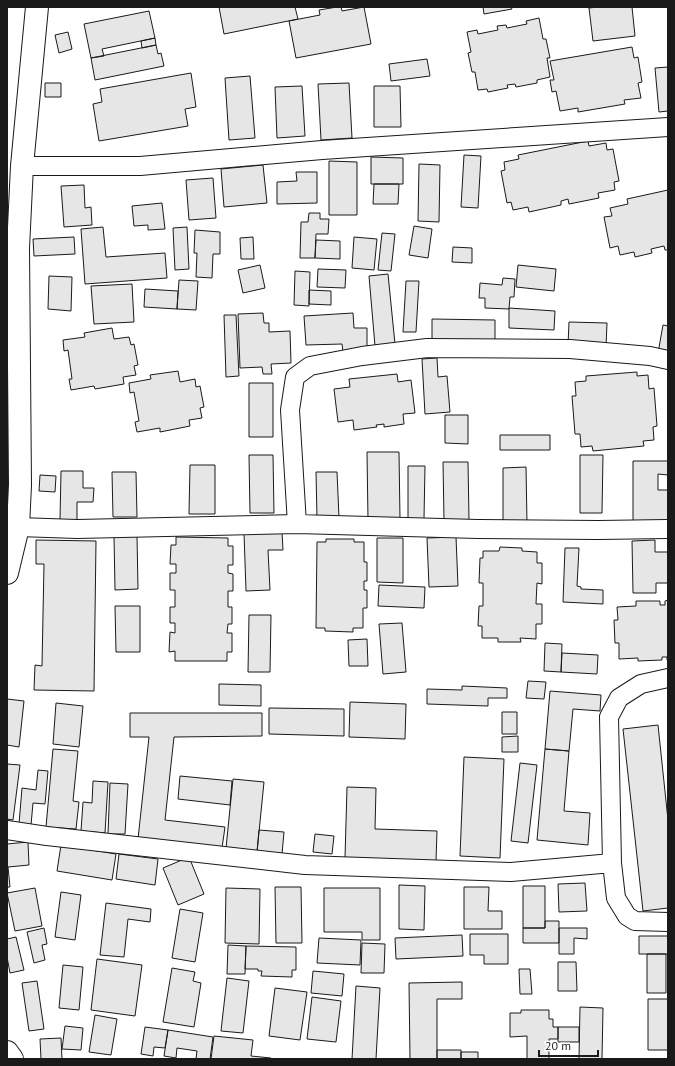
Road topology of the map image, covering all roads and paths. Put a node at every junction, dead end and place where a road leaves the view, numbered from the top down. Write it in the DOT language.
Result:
graph roads {
  1 [pos="37,7"];
  2 [pos="668,127"];
  3 [pos="22,166"];
  4 [pos="12,248"];
  5 [pos="668,360"];
  6 [pos="297,524"];
  7 [pos="18,527"];
  8 [pos="668,529"];
  9 [pos="7,573"];
  10 [pos="668,678"];
  11 [pos="7,830"];
  12 [pos="612,863"];
  13 [pos="668,922"];
  14 [pos="7,1052"];
  15 [pos="12,1059"];
  1 -- 3 [label="street"];
  2 -- 3 [label="street"];
  3 -- 4 [label="street"];
  4 -- 7 [label="street"];
  5 -- 6 [label="street"];
  6 -- 7 [label="street"];
  6 -- 8 [label="street"];
  7 -- 9 [label="street"];
  10 -- 12 [label="street"];
  11 -- 12 [label="street"];
  12 -- 13 [label="street"];
  14 -- 15 [label="street"];
}
